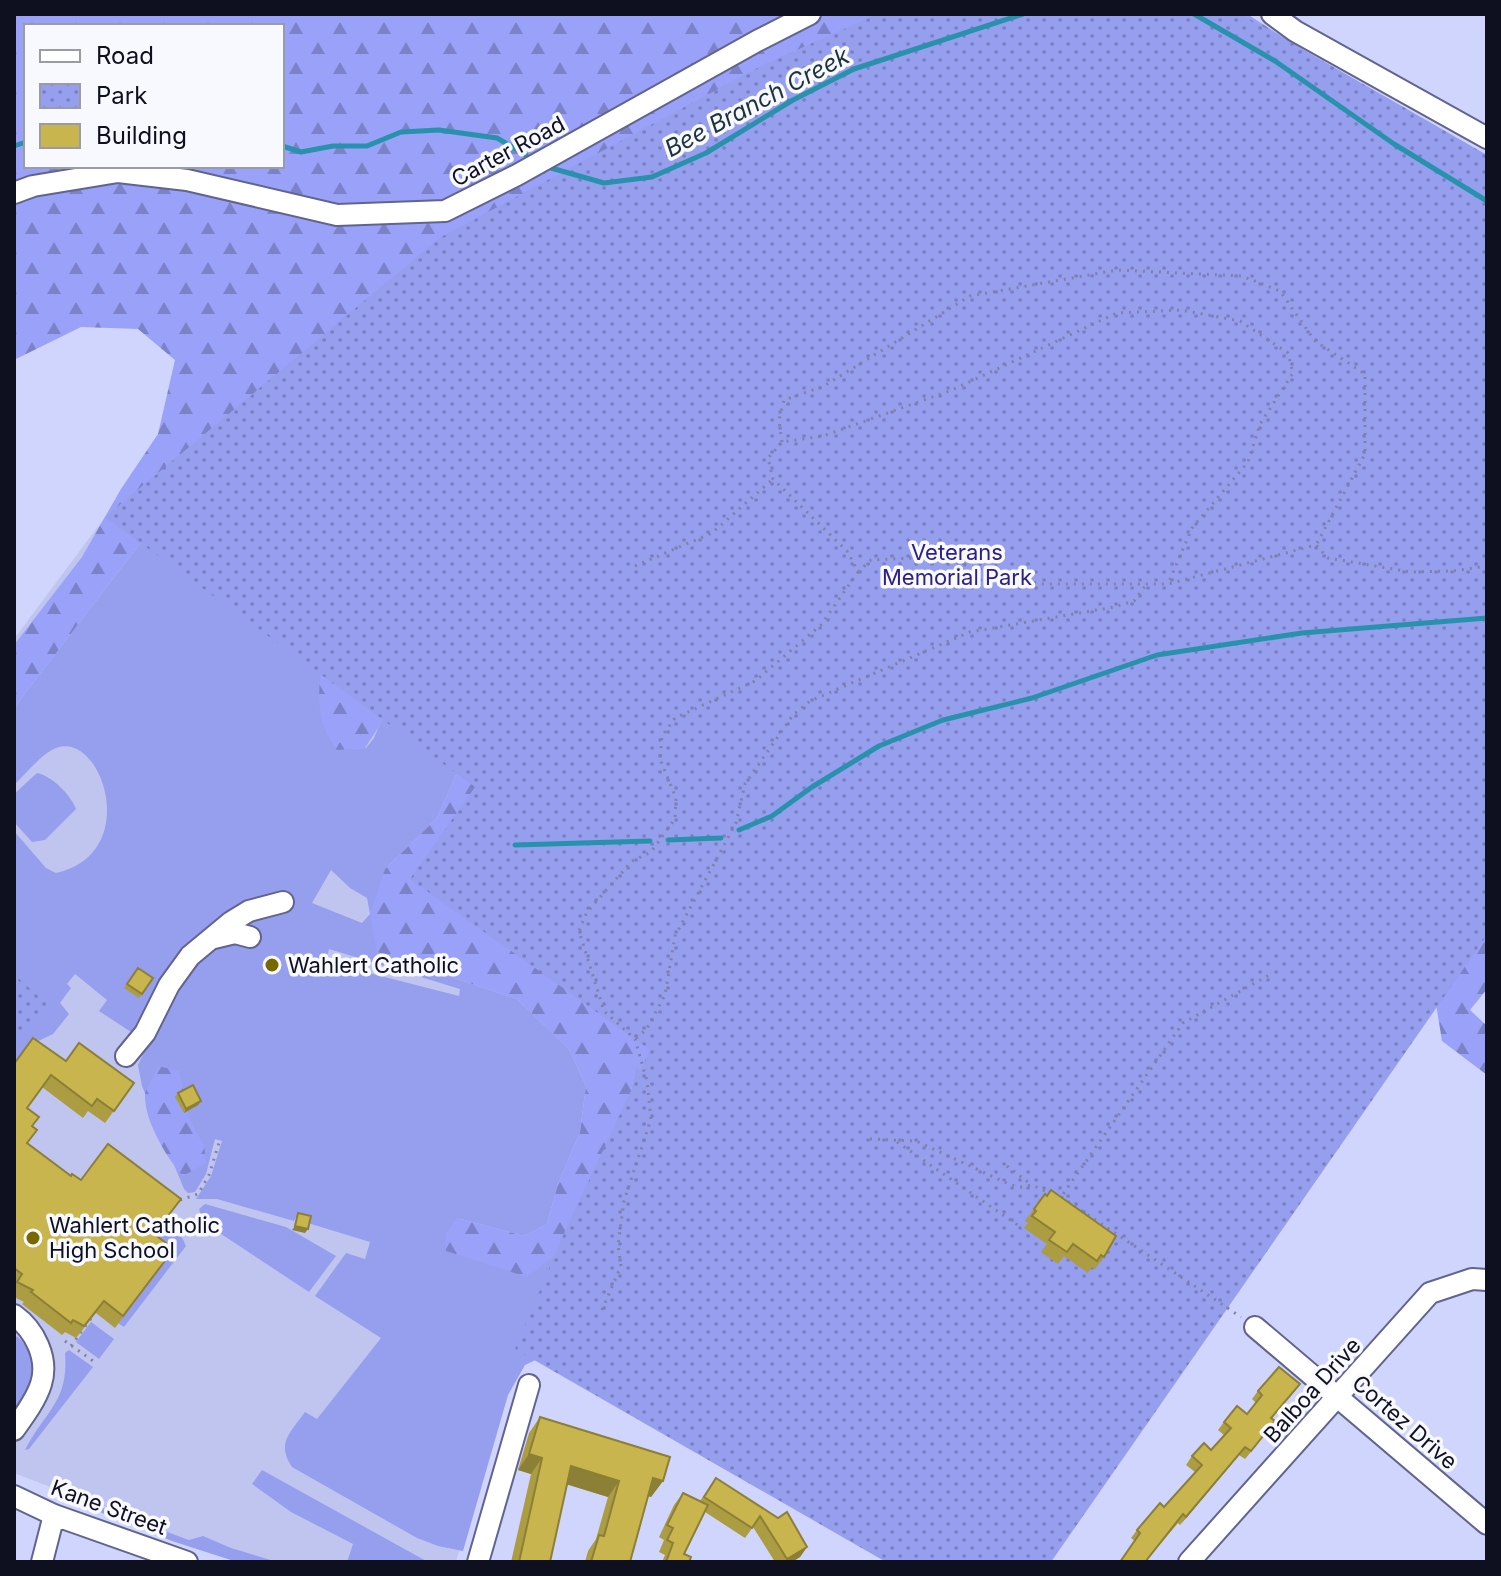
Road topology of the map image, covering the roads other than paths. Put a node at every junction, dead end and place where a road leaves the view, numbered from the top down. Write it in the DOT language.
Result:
graph roads {
  1 [pos="810,14"];
  2 [pos="1272,14"];
  3 [pos="1487,138"];
  4 [pos="14,193"];
  5 [pos="283,902"];
  6 [pos="250,937"];
  7 [pos="214,938"];
  8 [pos="126,1056"];
  9 [pos="1487,1280"];
  10 [pos="14,1315"];
  11 [pos="1255,1327"];
  12 [pos="529,1385"];
  13 [pos="1339,1396"];
  14 [pos="14,1430"];
  15 [pos="14,1496"];
  16 [pos="54,1515"];
  17 [pos="1487,1524"];
  18 [pos="42,1562"];
  19 [pos="187,1562"];
  20 [pos="478,1562"];
  21 [pos="1189,1562"];
  1 -- 4 [label="street, Carter Road"];
  2 -- 3 [label="street"];
  5 -- 7 [label="street"];
  6 -- 7 [label="street"];
  7 -- 8 [label="street"];
  9 -- 13 [label="street, Balboa Drive"];
  10 -- 14 [label="street"];
  11 -- 13 [label="street, Cortez Drive"];
  12 -- 20 [label="street"];
  13 -- 17 [label="street, Cortez Drive"];
  13 -- 21 [label="street, Balboa Drive"];
  15 -- 16 [label="street, Kane Street"];
  16 -- 18 [label="street"];
  16 -- 19 [label="street, Kane Street"];
}
